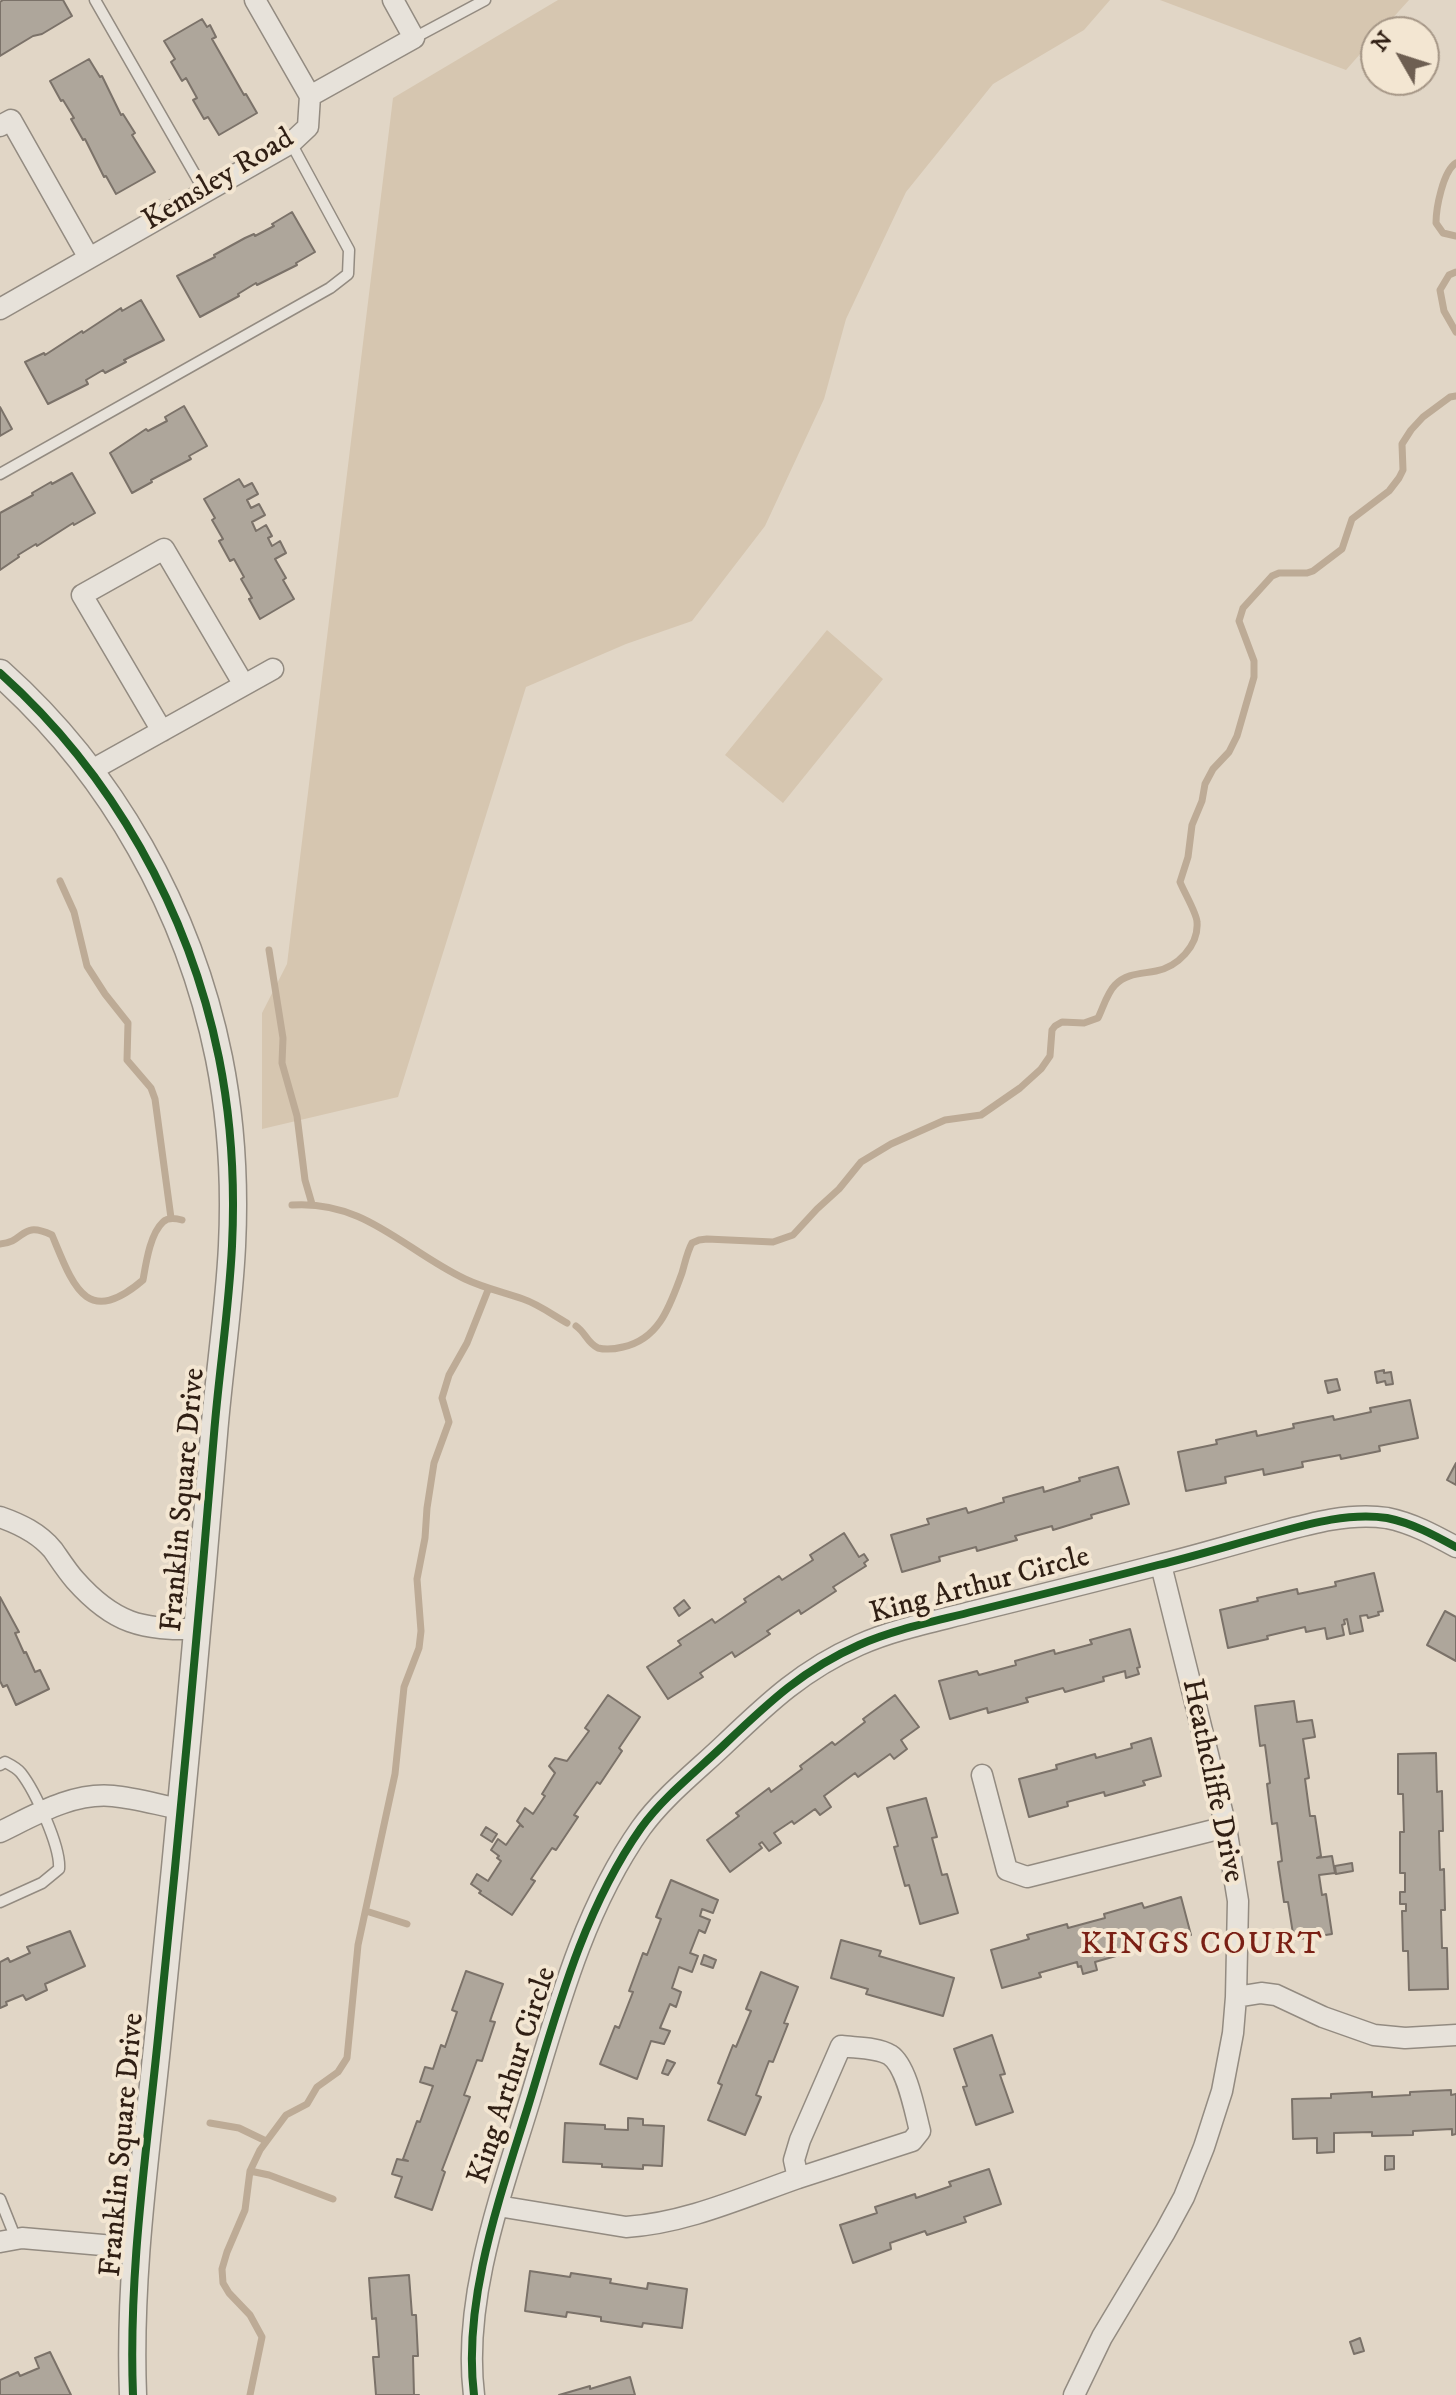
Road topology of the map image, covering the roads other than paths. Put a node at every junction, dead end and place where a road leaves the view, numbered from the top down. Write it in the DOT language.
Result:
graph roads {
  1 [pos="95,0"];
  2 [pos="255,0"];
  3 [pos="393,0"];
  4 [pos="485,0"];
  5 [pos="414,38"];
  6 [pos="310,96"];
  7 [pos="0,126"];
  8 [pos="291,143"];
  9 [pos="205,192"];
  10 [pos="89,258"];
  11 [pos="0,309"];
  12 [pos="0,474"];
  13 [pos="273,669"];
  14 [pos="0,673"];
  15 [pos="244,685"];
  16 [pos="162,731"];
  17 [pos="90,771"];
  18 [pos="0,1517"];
  19 [pos="1456,1547"];
  20 [pos="1161,1565"];
  21 [pos="198,1629"];
  22 [pos="0,1765"];
  23 [pos="982,1775"];
  24 [pos="181,1809"];
  25 [pos="42,1812"];
  26 [pos="1226,1827"];
  27 [pos="0,1832"];
  28 [pos="0,1902"];
  29 [pos="1236,1997"];
  30 [pos="1456,2035"];
  31 [pos="798,2178"];
  32 [pos="0,2199"];
  33 [pos="498,2206"];
  34 [pos="8,2241"];
  35 [pos="137,2248"];
  36 [pos="133,2395"];
  37 [pos="474,2395"];
  38 [pos="1074,2395"];
  1 -- 9 [label="lane"];
  2 -- 6 [label="street"];
  3 -- 5 [label="street"];
  4 -- 5 [label="lane"];
  5 -- 6 [label="street, Kemsley Road"];
  6 -- 8 [label="street, Kemsley Road"];
  7 -- 10 [label="street"];
  8 -- 9 [label="street, Kemsley Road"];
  8 -- 12 [label="lane"];
  9 -- 10 [label="street, Kemsley Road"];
  10 -- 11 [label="street, Kemsley Road"];
  13 -- 15 [label="street"];
  14 -- 17 [label="street, Franklin Square Drive"];
  15 -- 16 [label="street"];
  15 -- 16 [label="street"];
  16 -- 17 [label="street"];
  17 -- 21 [label="street, Franklin Square Drive"];
  18 -- 21 [label="street"];
  19 -- 20 [label="street, King Arthur Circle"];
  20 -- 26 [label="street, Heathcliffe Drive"];
  20 -- 33 [label="street, King Arthur Circle"];
  21 -- 24 [label="street, Franklin Square Drive"];
  22 -- 25 [label="lane"];
  23 -- 26 [label="street"];
  24 -- 25 [label="street"];
  24 -- 35 [label="street, Franklin Square Drive"];
  25 -- 27 [label="street"];
  25 -- 28 [label="lane"];
  26 -- 29 [label="street, Heathcliffe Drive"];
  29 -- 30 [label="street"];
  29 -- 38 [label="street, Heathcliffe Drive"];
  31 -- 31 [label="street"];
  31 -- 33 [label="street"];
  32 -- 34 [label="lane"];
  33 -- 37 [label="street, King Arthur Circle"];
  34 -- 35 [label="street"];
  35 -- 36 [label="street, Franklin Square Drive"];
}
